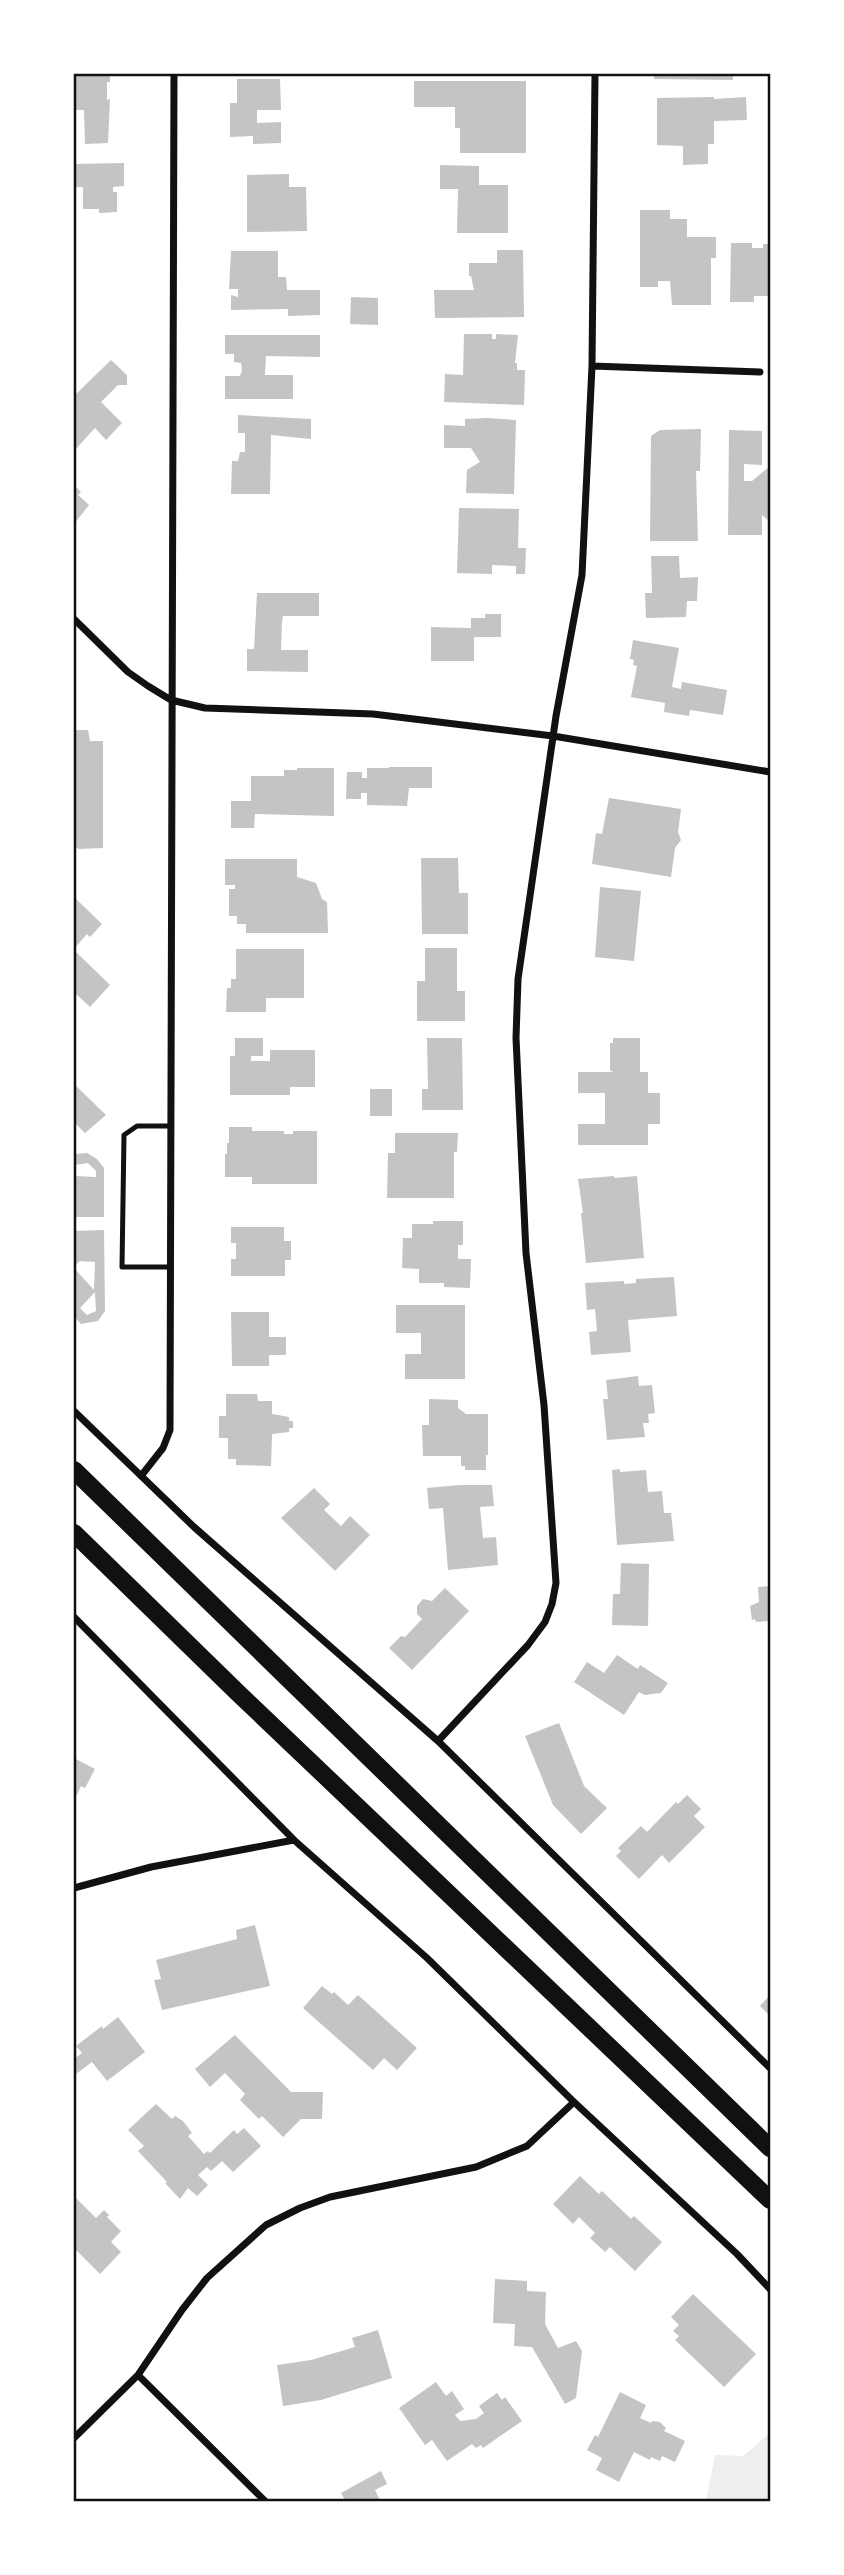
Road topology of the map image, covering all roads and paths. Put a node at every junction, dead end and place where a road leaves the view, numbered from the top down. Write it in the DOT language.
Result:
graph roads {
  1 [pos="174,74"];
  2 [pos="596,74"];
  3 [pos="592,366"];
  4 [pos="760,372"];
  5 [pos="74,619"];
  6 [pos="171,700"];
  7 [pos="553,736"];
  8 [pos="771,772"];
  9 [pos="171,1126"];
  10 [pos="171,1267"];
  11 [pos="74,1411"];
  12 [pos="74,1470"];
  13 [pos="141,1476"];
  14 [pos="74,1533"];
  15 [pos="74,1617"];
  16 [pos="438,1741"];
  17 [pos="294,1840"];
  18 [pos="74,1888"];
  19 [pos="771,2068"];
  20 [pos="574,2102"];
  21 [pos="771,2148"];
  22 [pos="771,2200"];
  23 [pos="771,2289"];
  24 [pos="138,2375"];
  25 [pos="74,2438"];
  26 [pos="266,2501"];
  1 -- 6 [label="street"];
  2 -- 3 [label="street"];
  3 -- 4 [label="street"];
  3 -- 7 [label="street"];
  5 -- 6 [label="street"];
  6 -- 7 [label="street"];
  6 -- 9 [label="street"];
  7 -- 8 [label="street"];
  7 -- 16 [label="street"];
  9 -- 10 [label="street"];
  9 -- 10 [label="lane"];
  10 -- 13 [label="street"];
  11 -- 13 [label="street"];
  12 -- 21 [label="highway"];
  13 -- 16 [label="street"];
  14 -- 22 [label="highway"];
  15 -- 17 [label="street"];
  16 -- 19 [label="street"];
  17 -- 18 [label="street"];
  17 -- 20 [label="street"];
  20 -- 23 [label="street"];
  20 -- 24 [label="street"];
  24 -- 25 [label="street"];
  24 -- 26 [label="street"];
}
